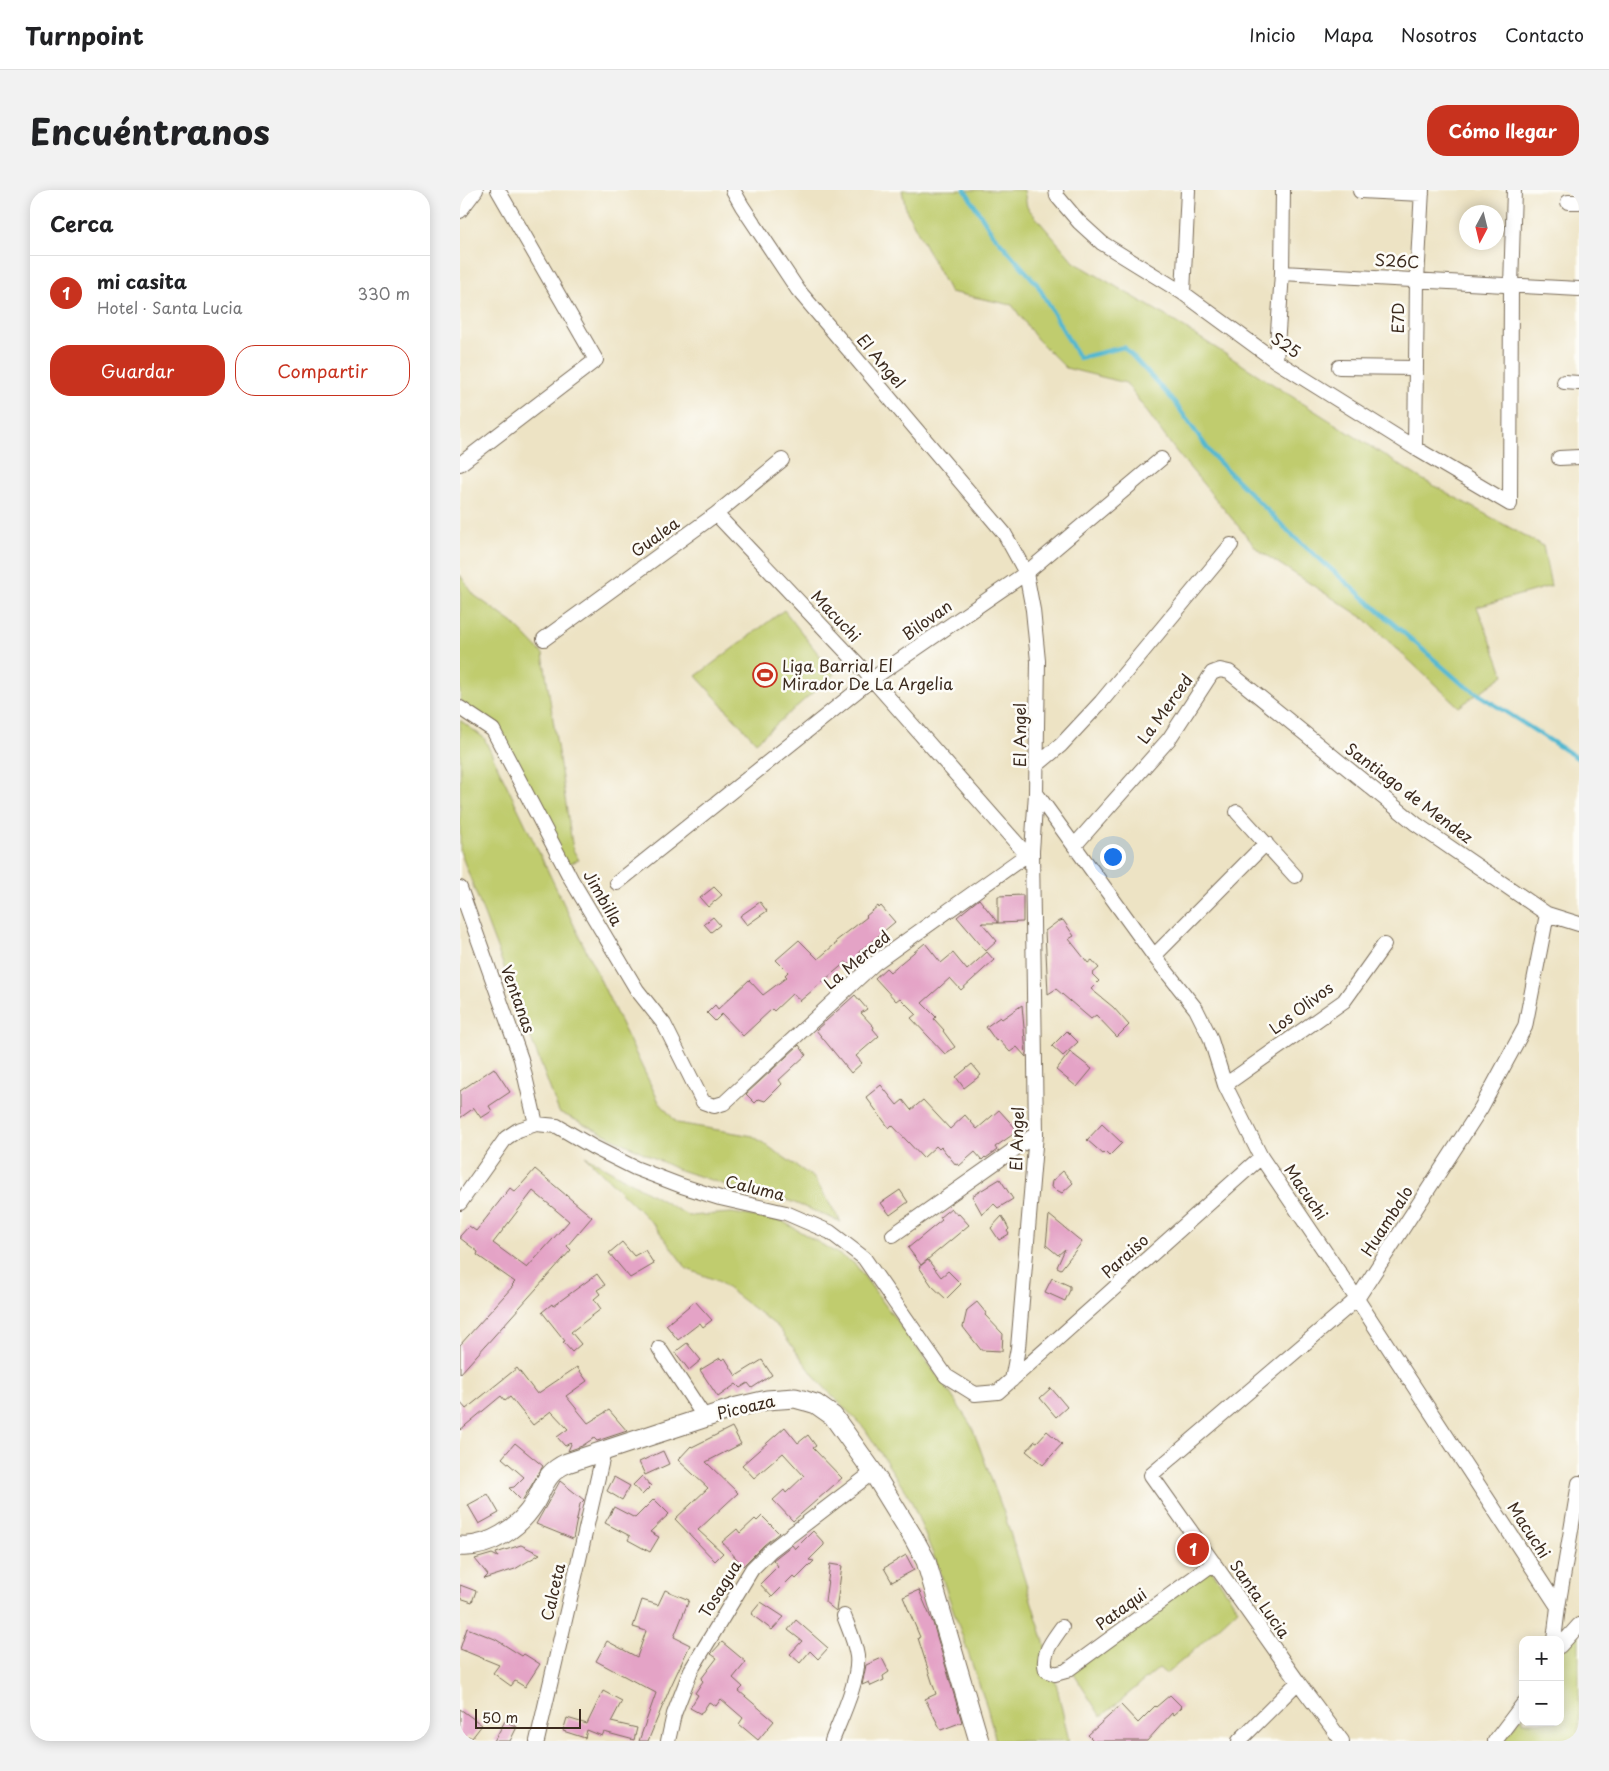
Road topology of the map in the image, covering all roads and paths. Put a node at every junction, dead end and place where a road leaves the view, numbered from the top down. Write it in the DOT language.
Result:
graph roads {
  1 [pos="476,190"];
  2 [pos="498,190"];
  3 [pos="733,190"];
  4 [pos="1188,190"];
  5 [pos="1282,190"];
  6 [pos="1514,190"];
  7 [pos="1360,191"];
  8 [pos="1422,192"];
  9 [pos="1056,193"];
  10 [pos="460,211"];
  11 [pos="1282,273"];
  12 [pos="1416,280"];
  13 [pos="1511,286"];
  14 [pos="1579,289"];
  15 [pos="1183,293"];
  16 [pos="1276,361"];
  17 [pos="1339,367"];
  18 [pos="1415,368"];
  19 [pos="1564,382"];
  20 [pos="1579,383"];
  21 [pos="1415,448"];
  22 [pos="1579,457"];
  23 [pos="1559,458"];
  24 [pos="1161,459"];
  25 [pos="782,460"];
  26 [pos="460,464"];
  27 [pos="716,514"];
  28 [pos="1231,545"];
  29 [pos="1026,573"];
  30 [pos="544,639"];
  31 [pos="1229,672"];
  32 [pos="872,680"];
  33 [pos="460,708"];
  34 [pos="1037,766"];
  35 [pos="1036,793"];
  36 [pos="1237,812"];
  37 [pos="1266,843"];
  38 [pos="1075,845"];
  39 [pos="1030,853"];
  40 [pos="1295,876"];
  41 [pos="617,883"];
  42 [pos="460,888"];
  43 [pos="1547,914"];
  44 [pos="1579,924"];
  45 [pos="1384,945"];
  46 [pos="1154,956"];
  47 [pos="1225,1086"];
  48 [pos="714,1106"];
  49 [pos="536,1124"];
  50 [pos="1036,1134"];
  51 [pos="1261,1157"];
  52 [pos="460,1203"];
  53 [pos="893,1235"];
  54 [pos="1357,1299"];
  55 [pos="658,1348"];
  56 [pos="1012,1380"];
  57 [pos="705,1418"];
  58 [pos="604,1451"];
  59 [pos="873,1472"];
  60 [pos="1151,1475"];
  61 [pos="1579,1483"];
  62 [pos="460,1546"];
  63 [pos="1214,1563"];
  64 [pos="1558,1607"];
  65 [pos="844,1616"];
  66 [pos="1579,1625"];
  67 [pos="1062,1627"];
  68 [pos="1554,1636"];
  69 [pos="1564,1642"];
  70 [pos="1298,1682"];
  71 [pos="1519,1709"];
  72 [pos="537,1741"];
  73 [pos="668,1741"];
  74 [pos="832,1741"];
  75 [pos="979,1741"];
  76 [pos="1239,1741"];
  77 [pos="1342,1741"];
  78 [pos="1495,1741"];
  1 -- 10 [label="street"];
  2 -- 26 [label="street"];
  3 -- 29 [label="street, El Angel"];
  4 -- 15 [label="street"];
  5 -- 11 [label="street"];
  6 -- 13 [label="street"];
  7 -- 8 [label="street"];
  8 -- 12 [label="street, E7D"];
  9 -- 15 [label="street, S25"];
  11 -- 12 [label="street, S26C"];
  11 -- 16 [label="street"];
  12 -- 13 [label="street, S26C"];
  12 -- 18 [label="street, E7D"];
  13 -- 14 [label="street, S26C"];
  13 -- 21 [label="street, S25"];
  15 -- 16 [label="street, S25"];
  16 -- 21 [label="street, S25"];
  17 -- 18 [label="street"];
  18 -- 21 [label="street, E7D"];
  19 -- 20 [label="street"];
  22 -- 23 [label="street"];
  24 -- 29 [label="street, Bilovan"];
  25 -- 27 [label="street, Gualea"];
  27 -- 30 [label="street, Gualea"];
  27 -- 32 [label="street, Macuchi"];
  28 -- 34 [label="street"];
  29 -- 32 [label="street, Bilovan"];
  29 -- 34 [label="street, El Angel"];
  31 -- 38 [label="street, La Merced"];
  31 -- 43 [label="street, Santiago de Mendez"];
  32 -- 39 [label="street, Macuchi"];
  32 -- 41 [label="street, Bilovan"];
  33 -- 48 [label="street, Jimbilla"];
  34 -- 35 [label="street, El Angel"];
  35 -- 38 [label="street, Macuchi"];
  35 -- 39 [label="street, El Angel"];
  36 -- 37 [label="street"];
  37 -- 40 [label="street"];
  37 -- 46 [label="street"];
  38 -- 46 [label="street, Macuchi"];
  39 -- 48 [label="street, La Merced"];
  39 -- 50 [label="street, El Angel"];
  42 -- 49 [label="street, Ventanas"];
  43 -- 44 [label="street, Santiago de Mendez"];
  43 -- 54 [label="street, Huambalo"];
  45 -- 47 [label="street, Los Olivos"];
  46 -- 47 [label="street, Macuchi"];
  47 -- 51 [label="street, Macuchi"];
  49 -- 52 [label="street"];
  49 -- 56 [label="street, Caluma"];
  50 -- 53 [label="street"];
  50 -- 56 [label="street, El Angel"];
  51 -- 54 [label="street, Macuchi"];
  51 -- 56 [label="street, Paraiso"];
  54 -- 60 [label="street, Huambalo"];
  54 -- 64 [label="street, Macuchi"];
  55 -- 57 [label="street"];
  57 -- 58 [label="street, Picoaza"];
  57 -- 59 [label="street, Picoaza"];
  58 -- 62 [label="street, Picoaza"];
  58 -- 72 [label="street, Calceta"];
  59 -- 73 [label="street, Tosagua"];
  59 -- 75 [label="street, Picoaza"];
  60 -- 63 [label="street, Santa Lucia"];
  61 -- 64 [label="street"];
  63 -- 67 [label="street, Pataqui"];
  63 -- 70 [label="street, Santa Lucia"];
  64 -- 68 [label="street"];
  65 -- 74 [label="street"];
  66 -- 69 [label="street"];
  70 -- 76 [label="street"];
  70 -- 77 [label="street, Santa Lucia"];
  71 -- 78 [label="street"];
}
